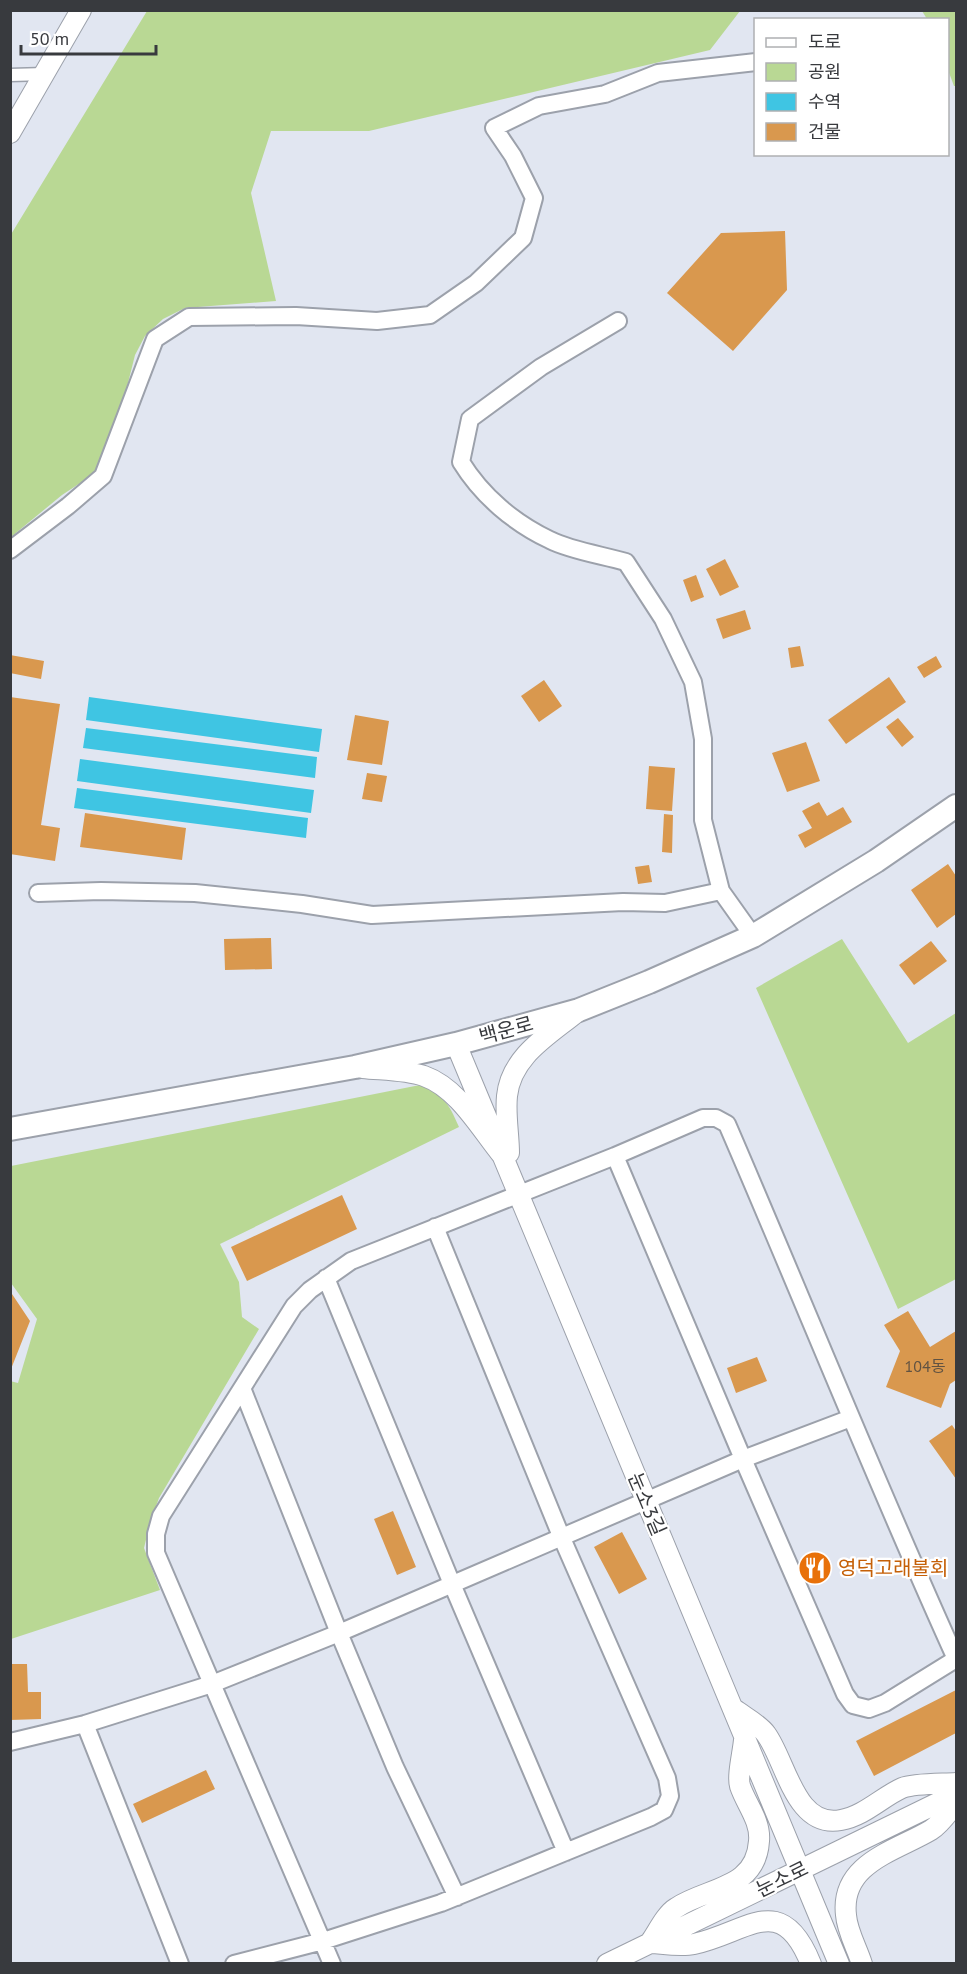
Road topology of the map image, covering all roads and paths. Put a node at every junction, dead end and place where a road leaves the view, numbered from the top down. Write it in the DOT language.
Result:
graph roads {
  1 [pos="81,10"];
  2 [pos="754,62"];
  3 [pos="45,74"];
  4 [pos="10,75"];
  5 [pos="10,133"];
  6 [pos="618,321"];
  7 [pos="10,550"];
  8 [pos="957,806"];
  9 [pos="721,891"];
  10 [pos="38,893"];
  11 [pos="753,936"];
  12 [pos="579,1010"];
  13 [pos="456,1044"];
  14 [pos="355,1066"];
  15 [pos="10,1129"];
  16 [pos="502,1155"];
  17 [pos="615,1156"];
  18 [pos="519,1194"];
  19 [pos="435,1227"];
  20 [pos="326,1278"];
  21 [pos="242,1388"];
  22 [pos="851,1418"];
  23 [pos="743,1460"];
  24 [pos="646,1501"];
  25 [pos="561,1536"];
  26 [pos="452,1584"];
  27 [pos="339,1633"];
  28 [pos="956,1659"];
  29 [pos="212,1684"];
  30 [pos="732,1707"];
  31 [pos="85,1724"];
  32 [pos="745,1737"];
  33 [pos="10,1742"];
  34 [pos="957,1783"];
  35 [pos="957,1794"];
  36 [pos="957,1803"];
  37 [pos="566,1852"];
  38 [pos="800,1870"];
  39 [pos="457,1897"];
  40 [pos="323,1941"];
  41 [pos="649,1943"];
  42 [pos="180,1964"];
  43 [pos="234,1964"];
  44 [pos="332,1964"];
  45 [pos="607,1964"];
  46 [pos="812,1964"];
  47 [pos="839,1964"];
  48 [pos="862,1964"];
  1 -- 3 [label="street"];
  2 -- 7 [label="street"];
  3 -- 4 [label="street"];
  3 -- 5 [label="street"];
  6 -- 9 [label="street"];
  8 -- 11 [label="main road, 백운로"];
  9 -- 10 [label="street"];
  9 -- 11 [label="street"];
  11 -- 12 [label="main road, 백운로"];
  12 -- 13 [label="main road, 백운로"];
  12 -- 16 [label="street"];
  13 -- 14 [label="main road, 백운로"];
  13 -- 16 [label="street, 눈소3길"];
  14 -- 15 [label="main road, 백운로"];
  14 -- 16 [label="street"];
  16 -- 18 [label="street, 눈소3길"];
  17 -- 18 [label="street"];
  17 -- 22 [label="street"];
  17 -- 23 [label="street"];
  18 -- 19 [label="street"];
  18 -- 24 [label="street, 눈소3길"];
  19 -- 20 [label="street"];
  19 -- 25 [label="street"];
  20 -- 21 [label="street"];
  20 -- 26 [label="street"];
  21 -- 27 [label="street"];
  21 -- 29 [label="street"];
  22 -- 23 [label="street"];
  22 -- 28 [label="street"];
  23 -- 24 [label="street"];
  23 -- 28 [label="street"];
  24 -- 25 [label="street"];
  24 -- 30 [label="street, 눈소3길"];
  25 -- 26 [label="street"];
  25 -- 37 [label="street"];
  26 -- 27 [label="street"];
  26 -- 37 [label="street"];
  27 -- 29 [label="street"];
  27 -- 39 [label="street"];
  29 -- 31 [label="street"];
  29 -- 40 [label="street"];
  30 -- 32 [label="street, 눈소3길"];
  30 -- 34 [label="street"];
  31 -- 33 [label="street"];
  31 -- 42 [label="street"];
  32 -- 38 [label="street, 눈소3길"];
  32 -- 41 [label="street"];
  35 -- 38 [label="street, 눈소로"];
  36 -- 48 [label="street"];
  37 -- 39 [label="street"];
  38 -- 41 [label="street, 눈소로"];
  38 -- 47 [label="street, 눈소3길"];
  39 -- 40 [label="street"];
  40 -- 43 [label="street"];
  40 -- 44 [label="street"];
  41 -- 45 [label="street, 눈소로"];
  41 -- 46 [label="street"];
}
